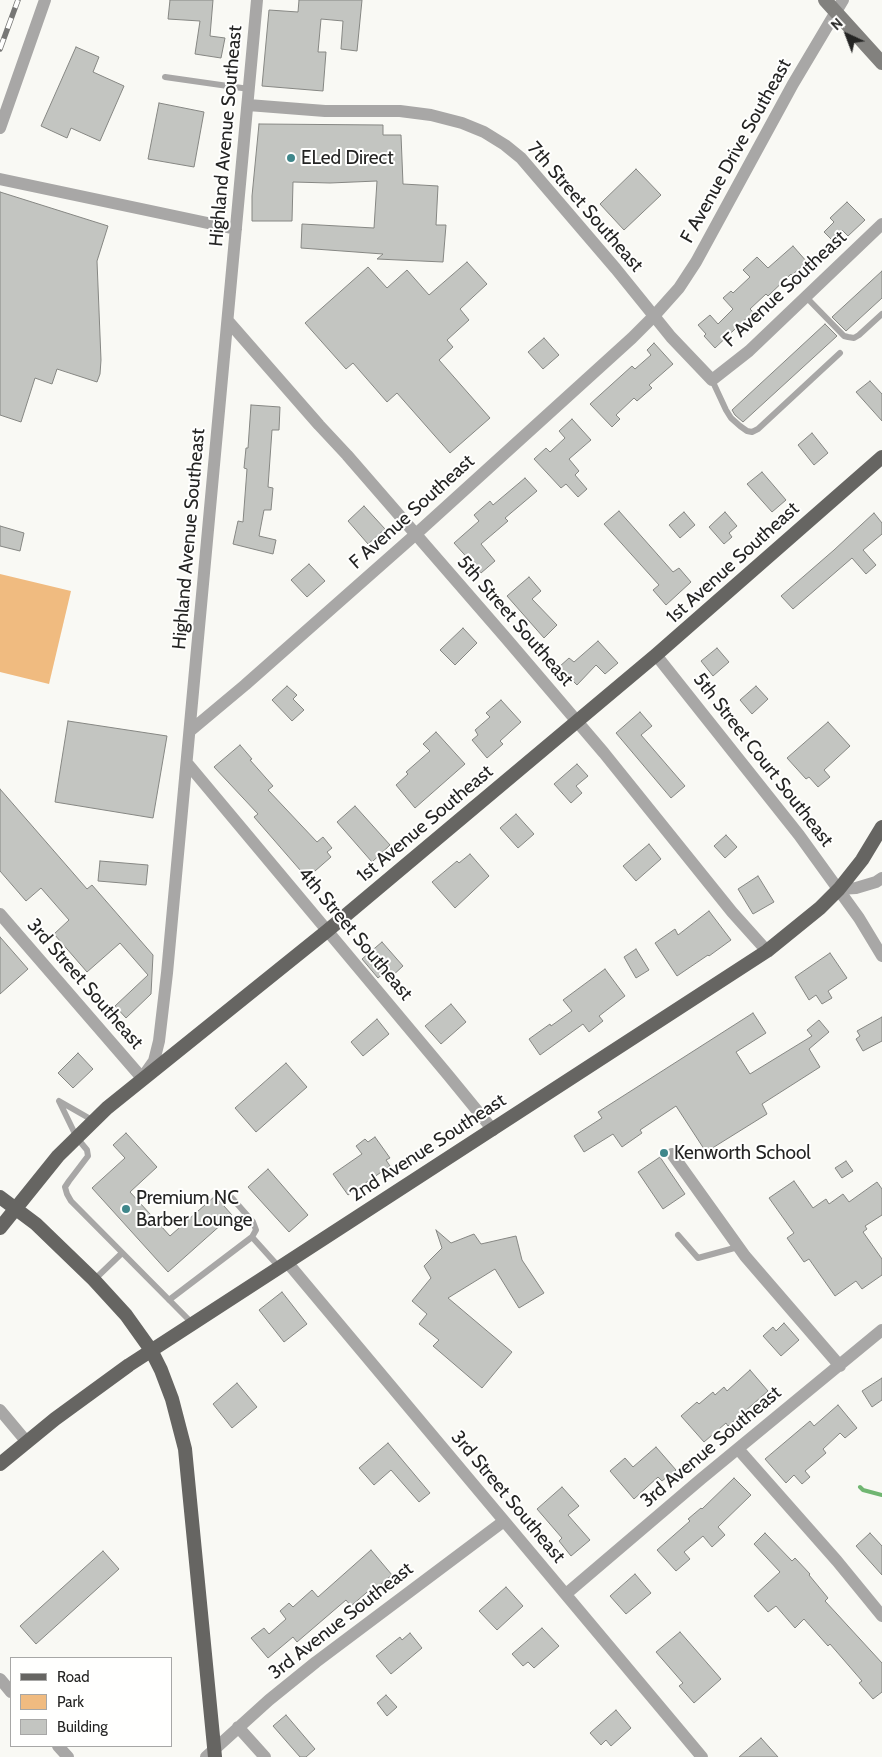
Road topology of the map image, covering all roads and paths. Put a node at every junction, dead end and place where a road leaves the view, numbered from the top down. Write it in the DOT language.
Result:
graph roads {
  1 [pos="45,0"];
  2 [pos="257,0"];
  3 [pos="825,0"];
  4 [pos="839,6"];
  5 [pos="882,63"];
  6 [pos="165,77"];
  7 [pos="249,89"];
  8 [pos="248,106"];
  9 [pos="0,128"];
  10 [pos="0,179"];
  11 [pos="880,228"];
  12 [pos="236,229"];
  13 [pos="806,296"];
  14 [pos="882,314"];
  15 [pos="654,316"];
  16 [pos="228,321"];
  17 [pos="840,352"];
  18 [pos="712,380"];
  19 [pos="882,457"];
  20 [pos="416,534"];
  21 [pos="656,655"];
  22 [pos="577,722"];
  23 [pos="190,731"];
  24 [pos="187,763"];
  25 [pos="882,827"];
  26 [pos="882,878"];
  27 [pos="839,889"];
  28 [pos="0,914"];
  29 [pos="327,930"];
  30 [pos="767,951"];
  31 [pos="882,956"];
  32 [pos="142,1078"];
  33 [pos="94,1121"];
  34 [pos="493,1130"];
  35 [pos="76,1138"];
  36 [pos="672,1154"];
  37 [pos="0,1197"];
  38 [pos="232,1198"];
  39 [pos="16,1208"];
  40 [pos="0,1228"];
  41 [pos="678,1235"];
  42 [pos="252,1237"];
  43 [pos="738,1247"];
  44 [pos="122,1253"];
  45 [pos="283,1264"];
  46 [pos="94,1280"];
  47 [pos="169,1300"];
  48 [pos="192,1323"];
  49 [pos="882,1330"];
  50 [pos="151,1350"];
  51 [pos="840,1366"];
  52 [pos="0,1410"];
  53 [pos="26,1441"];
  54 [pos="739,1450"];
  55 [pos="0,1464"];
  56 [pos="504,1521"];
  57 [pos="566,1594"];
  58 [pos="882,1616"];
  59 [pos="0,1678"];
  60 [pos="10,1691"];
  61 [pos="238,1727"];
  62 [pos="59,1747"];
  63 [pos="212,1754"];
  64 [pos="68,1757"];
  65 [pos="265,1757"];
  66 [pos="702,1757"];
  1 -- 9 [label="street"];
  2 -- 7 [label="street, Highland Avenue Southeast"];
  3 -- 4 [label="main road"];
  4 -- 5 [label="main road"];
  4 -- 15 [label="street, F Avenue Drive Southeast"];
  6 -- 7 [label="lane"];
  7 -- 8 [label="street, Highland Avenue Southeast"];
  8 -- 12 [label="street, Highland Avenue Southeast"];
  8 -- 15 [label="street, 7th Street Southeast"];
  10 -- 12 [label="street"];
  11 -- 13 [label="street, F Avenue Southeast"];
  12 -- 16 [label="street, Highland Avenue Southeast"];
  13 -- 14 [label="lane"];
  13 -- 18 [label="street, F Avenue Southeast"];
  15 -- 18 [label="street, 7th Street Southeast"];
  15 -- 20 [label="street, F Avenue Southeast"];
  16 -- 20 [label="street, 5th Street Southeast"];
  16 -- 23 [label="street, Highland Avenue Southeast"];
  17 -- 18 [label="lane"];
  19 -- 21 [label="main road, 1st Avenue Southeast"];
  20 -- 22 [label="street, 5th Street Southeast"];
  20 -- 23 [label="street, F Avenue Southeast"];
  21 -- 22 [label="main road, 1st Avenue Southeast"];
  21 -- 27 [label="street, 5th Street Court Southeast"];
  22 -- 29 [label="main road, 1st Avenue Southeast"];
  22 -- 30 [label="street, 5th Street Southeast"];
  23 -- 24 [label="street, Highland Avenue Southeast"];
  24 -- 29 [label="street, 4th Street Southeast"];
  24 -- 32 [label="street, Highland Avenue Southeast"];
  25 -- 27 [label="main road, 2nd Avenue Southeast"];
  26 -- 27 [label="street"];
  27 -- 30 [label="main road, 2nd Avenue Southeast"];
  27 -- 31 [label="street"];
  28 -- 32 [label="street, 3rd Street Southeast"];
  29 -- 32 [label="main road, 1st Avenue Southeast"];
  29 -- 34 [label="street, 4th Street Southeast"];
  30 -- 34 [label="main road, 2nd Avenue Southeast"];
  32 -- 33 [label="main road, 1st Avenue Southeast"];
  33 -- 35 [label="main road, 1st Avenue Southeast"];
  33 -- 35 [label="lane"];
  34 -- 45 [label="main road, 2nd Avenue Southeast"];
  35 -- 39 [label="main road, 1st Avenue Southeast"];
  35 -- 44 [label="lane"];
  36 -- 43 [label="street"];
  37 -- 39 [label="main road"];
  38 -- 42 [label="lane"];
  39 -- 40 [label="main road, 1st Avenue Southeast"];
  39 -- 46 [label="main road"];
  41 -- 43 [label="lane"];
  42 -- 45 [label="lane"];
  42 -- 47 [label="lane"];
  43 -- 51 [label="street"];
  44 -- 46 [label="lane"];
  44 -- 47 [label="lane"];
  45 -- 48 [label="main road, 2nd Avenue Southeast"];
  45 -- 56 [label="street, 3rd Street Southeast"];
  46 -- 50 [label="main road"];
  47 -- 48 [label="lane"];
  48 -- 50 [label="main road, 2nd Avenue Southeast"];
  49 -- 51 [label="street, 3rd Avenue Southeast"];
  50 -- 53 [label="main road, 2nd Avenue Southeast"];
  50 -- 63 [label="main road"];
  51 -- 54 [label="street, 3rd Avenue Southeast"];
  52 -- 53 [label="street"];
  53 -- 55 [label="main road, 2nd Avenue Southeast"];
  54 -- 57 [label="street, 3rd Avenue Southeast"];
  54 -- 58 [label="street"];
  56 -- 57 [label="street, 3rd Street Southeast"];
  56 -- 61 [label="street, 3rd Avenue Southeast"];
  57 -- 66 [label="street, 3rd Street Southeast"];
  59 -- 60 [label="street"];
  61 -- 63 [label="street, 3rd Avenue Southeast"];
  61 -- 65 [label="street"];
  62 -- 64 [label="street"];
}
